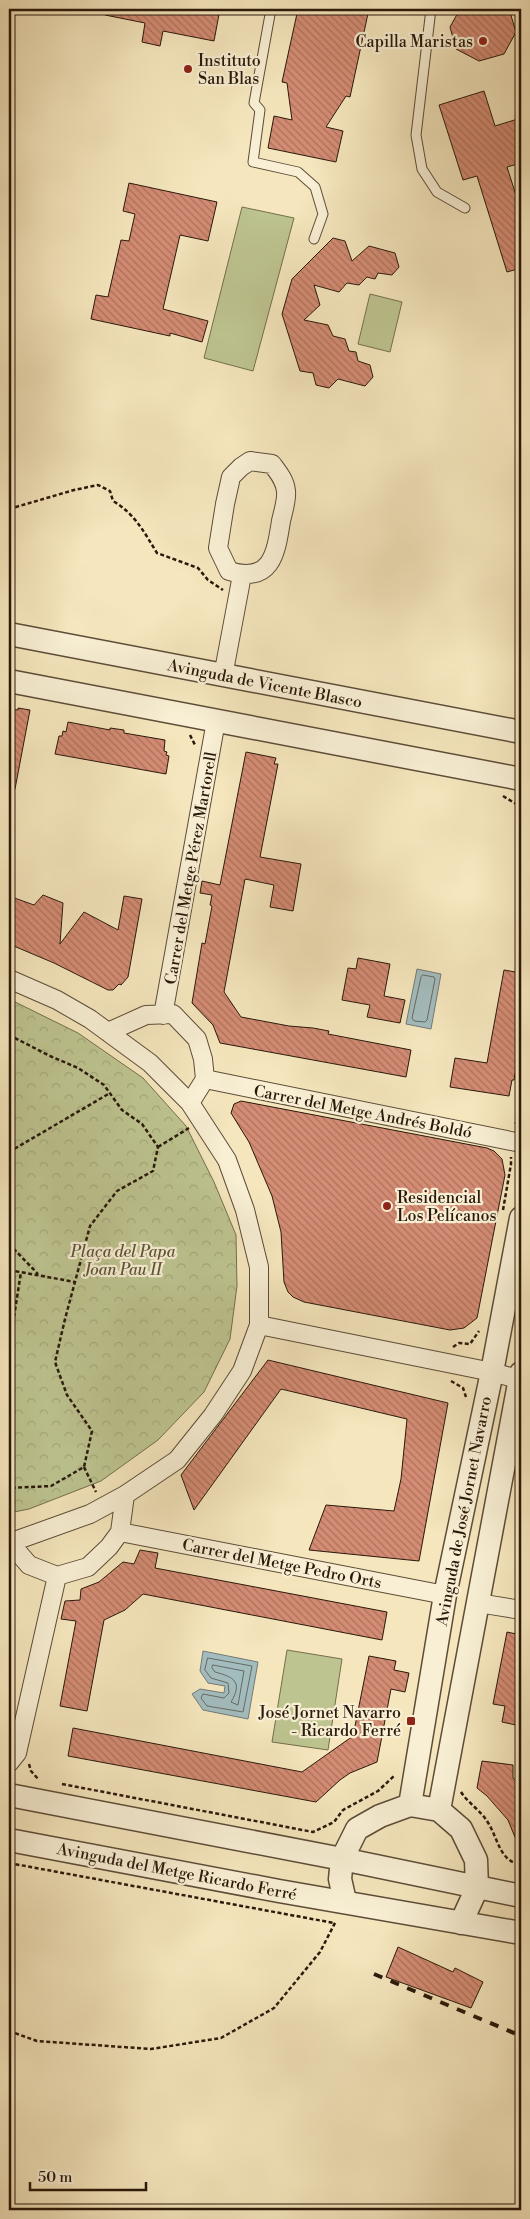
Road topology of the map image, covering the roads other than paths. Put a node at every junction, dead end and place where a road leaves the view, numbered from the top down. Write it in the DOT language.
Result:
graph roads {
  1 [pos="271,9"];
  2 [pos="431,9"];
  3 [pos="465,208"];
  4 [pos="314,239"];
  5 [pos="242,575"];
  6 [pos="9,634"];
  7 [pos="223,676"];
  8 [pos="9,681"];
  9 [pos="216,722"];
  10 [pos="521,732"];
  11 [pos="521,779"];
  12 [pos="9,979"];
  13 [pos="163,1015"];
  14 [pos="108,1032"];
  15 [pos="205,1079"];
  16 [pos="190,1103"];
  17 [pos="521,1143"];
  18 [pos="521,1218"];
  19 [pos="259,1325"];
  20 [pos="492,1372"];
  21 [pos="521,1378"];
  22 [pos="125,1495"];
  23 [pos="120,1532"];
  24 [pos="10,1543"];
  25 [pos="57,1576"];
  26 [pos="444,1595"];
  27 [pos="478,1603"];
  28 [pos="521,1610"];
  29 [pos="9,1763"];
  30 [pos="9,1795"];
  31 [pos="410,1805"];
  32 [pos="439,1810"];
  33 [pos="9,1840"];
  34 [pos="342,1859"];
  35 [pos="477,1888"];
  36 [pos="521,1896"];
  37 [pos="346,1901"];
  38 [pos="461,1922"];
  39 [pos="521,1933"];
  1 -- 4 [label="lane"];
  2 -- 3 [label="lane"];
  5 -- 5 [label="street"];
  5 -- 7 [label="street"];
  6 -- 7 [label="street, Avinguda de Vicente Blasco"];
  7 -- 10 [label="street, Avinguda de Vicente Blasco"];
  8 -- 9 [label="street"];
  9 -- 11 [label="street"];
  9 -- 13 [label="street, Carrer del Metge Pérez Martorell"];
  12 -- 14 [label="street"];
  13 -- 14 [label="street"];
  13 -- 15 [label="street"];
  14 -- 16 [label="street"];
  15 -- 16 [label="street"];
  15 -- 17 [label="street, Carrer del Metge Andrés Boldó"];
  16 -- 19 [label="street"];
  18 -- 20 [label="street, Avinguda de José Jornet Navarro"];
  19 -- 20 [label="street"];
  19 -- 22 [label="street"];
  20 -- 21 [label="street"];
  20 -- 26 [label="street, Avinguda de José Jornet Navarro"];
  21 -- 27 [label="street, Avinguda de José Jornet Navarro"];
  22 -- 23 [label="street"];
  22 -- 24 [label="street"];
  23 -- 25 [label="street"];
  23 -- 26 [label="street, Carrer del Metge Pedro Orts"];
  24 -- 25 [label="street"];
  25 -- 29 [label="street"];
  26 -- 31 [label="street, Avinguda de José Jornet Navarro"];
  27 -- 28 [label="street"];
  27 -- 32 [label="street, Avinguda de José Jornet Navarro"];
  30 -- 34 [label="street"];
  31 -- 32 [label="street"];
  31 -- 34 [label="street"];
  32 -- 35 [label="street"];
  33 -- 37 [label="street, Avinguda del Metge Ricardo Ferré"];
  34 -- 35 [label="street"];
  34 -- 37 [label="street"];
  35 -- 36 [label="street"];
  35 -- 38 [label="street"];
  37 -- 38 [label="street, Avinguda del Metge Ricardo Ferré"];
  38 -- 39 [label="street, Avinguda del Metge Ricardo Ferré"];
}
